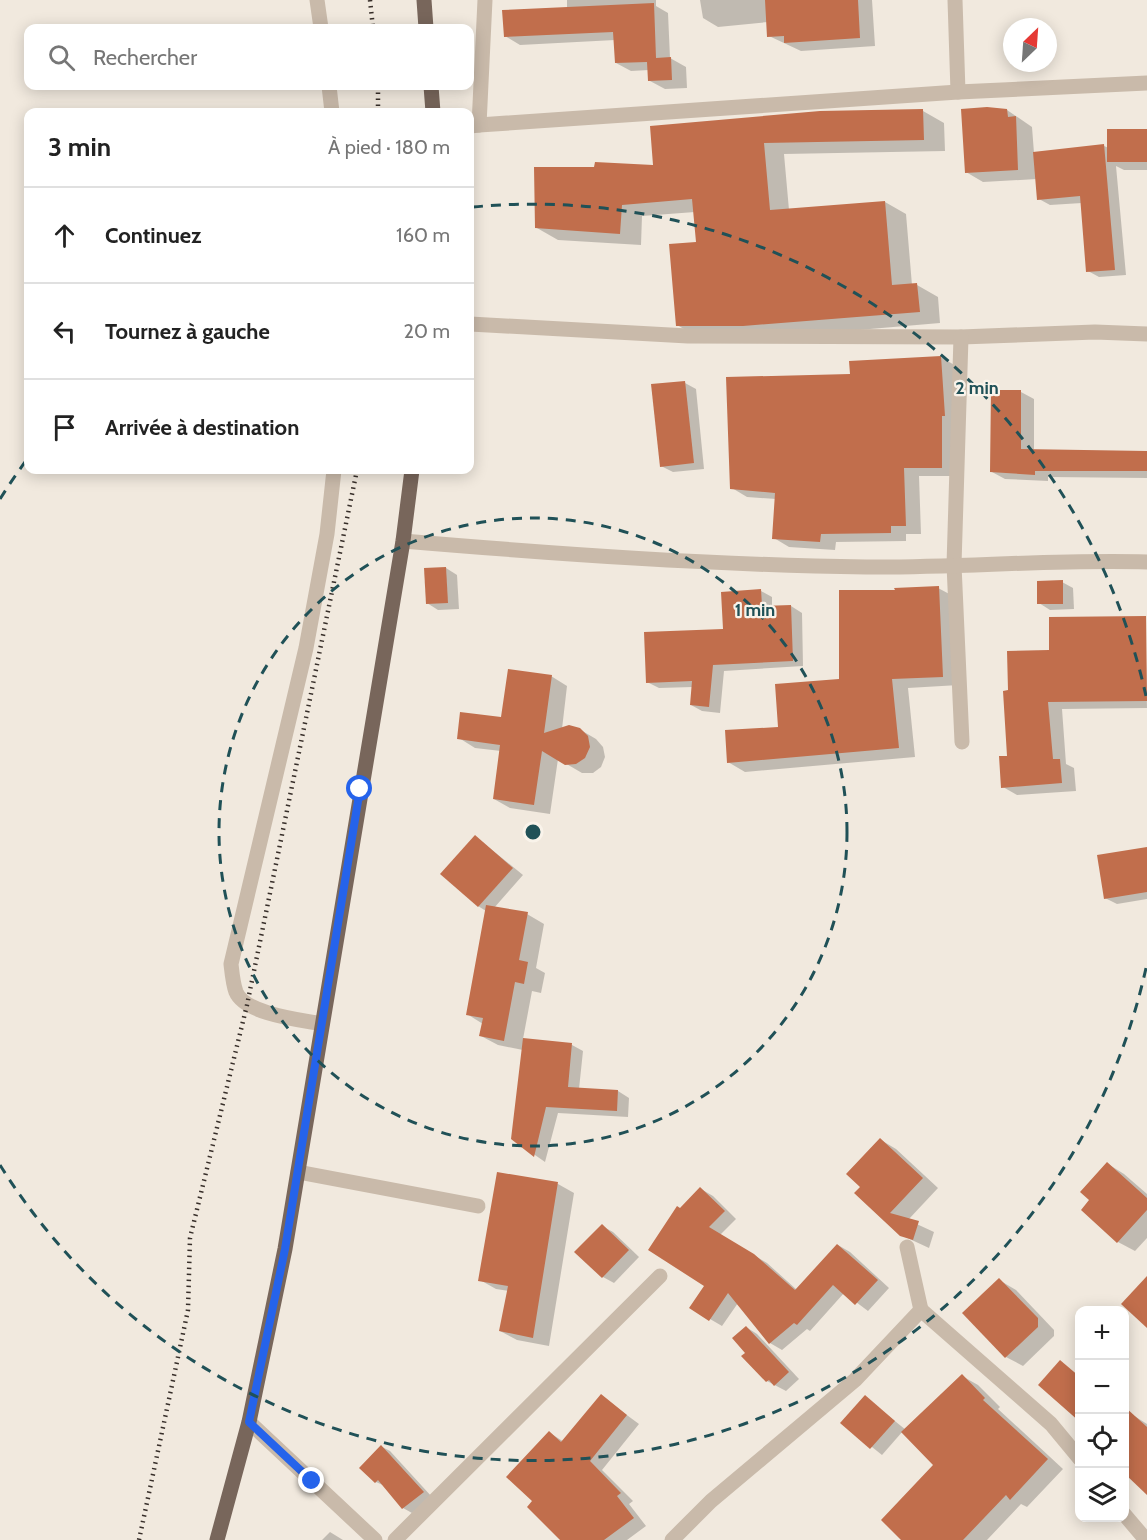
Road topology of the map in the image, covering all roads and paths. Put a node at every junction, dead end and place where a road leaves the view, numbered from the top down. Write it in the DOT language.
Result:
graph roads {
  1 [pos="317,0"];
  2 [pos="424,0"];
  3 [pos="485,0"];
  4 [pos="955,0"];
  5 [pos="320,24"];
  6 [pos="426,24"];
  7 [pos="1147,83"];
  8 [pos="329,90"];
  9 [pos="431,90"];
  10 [pos="958,92"];
  11 [pos="332,108"];
  12 [pos="433,108"];
  13 [pos="474,125"];
  14 [pos="474,324"];
  15 [pos="1147,334"];
  16 [pos="961,337"];
  17 [pos="334,474"];
  18 [pos="411,474"];
  19 [pos="403,541"];
  20 [pos="1147,562"];
  21 [pos="954,565"];
  22 [pos="962,742"];
  23 [pos="322,1024"];
  24 [pos="298,1172"];
  25 [pos="478,1206"];
  26 [pos="907,1247"];
  27 [pos="660,1276"];
  28 [pos="921,1310"];
  29 [pos="249,1422"];
  30 [pos="1075,1453"];
  31 [pos="1129,1519"];
  32 [pos="217,1540"];
  33 [pos="375,1540"];
  34 [pos="395,1540"];
  35 [pos="672,1540"];
  36 [pos="1146,1540"];
  1 -- 5 [label="street"];
  2 -- 6 [label="main road"];
  3 -- 13 [label="street"];
  4 -- 10 [label="street"];
  7 -- 10 [label="street"];
  8 -- 11 [label="street"];
  9 -- 12 [label="main road"];
  10 -- 13 [label="street"];
  14 -- 16 [label="street"];
  15 -- 16 [label="street"];
  16 -- 21 [label="street"];
  17 -- 23 [label="street"];
  18 -- 19 [label="main road"];
  19 -- 21 [label="street"];
  19 -- 23 [label="main road"];
  20 -- 21 [label="street"];
  21 -- 22 [label="street"];
  23 -- 24 [label="main road"];
  24 -- 25 [label="street"];
  24 -- 29 [label="main road"];
  26 -- 28 [label="street"];
  27 -- 34 [label="street"];
  28 -- 30 [label="street"];
  28 -- 35 [label="street"];
  29 -- 32 [label="main road"];
  29 -- 33 [label="street"];
  31 -- 36 [label="street"];
}
